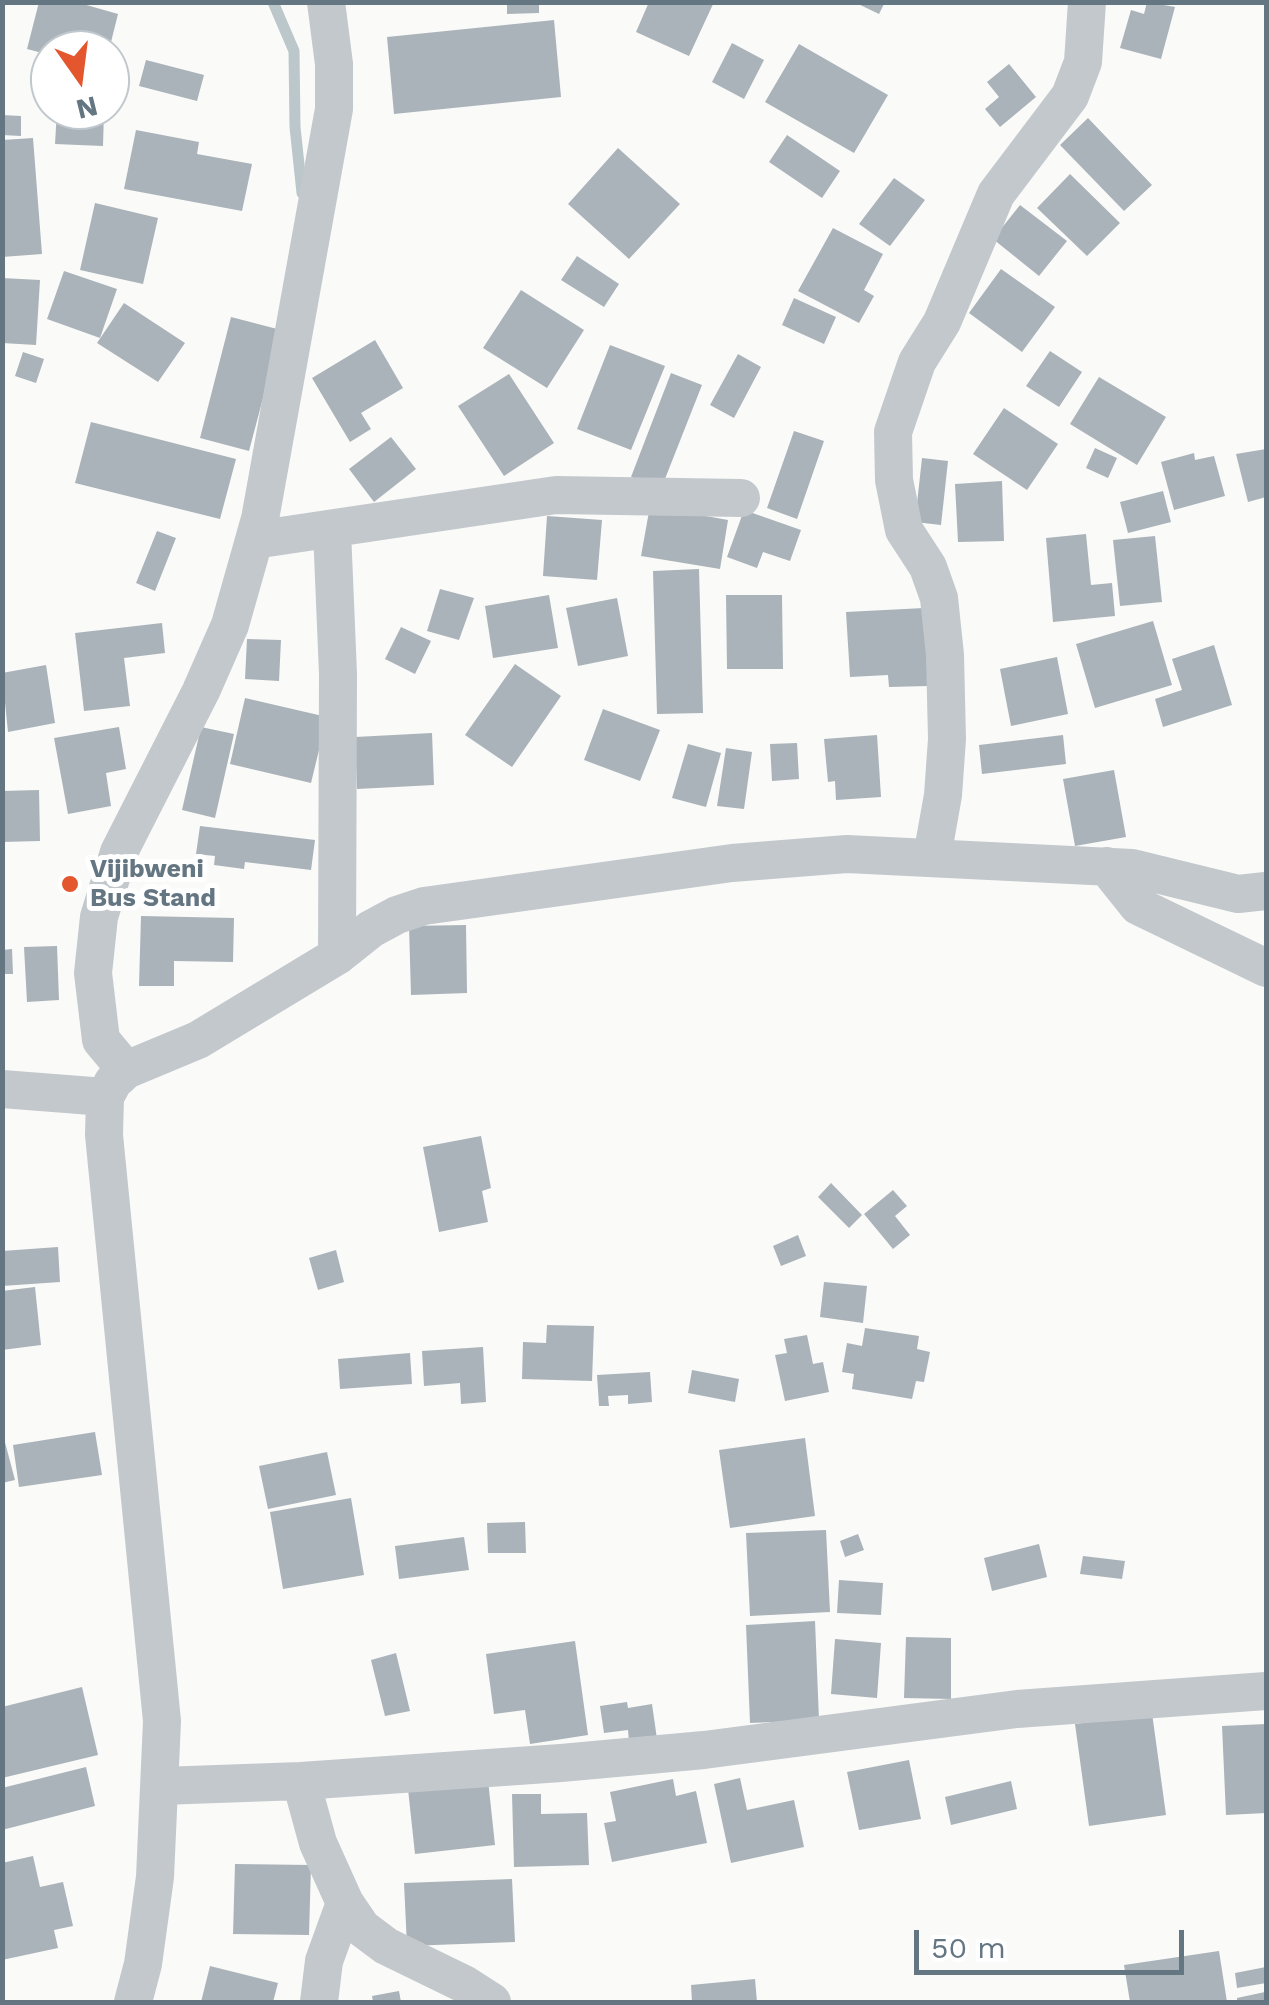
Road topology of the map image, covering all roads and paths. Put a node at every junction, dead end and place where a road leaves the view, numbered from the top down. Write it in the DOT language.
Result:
graph roads {
  1 [pos="326,2"];
  2 [pos="1087,2"];
  3 [pos="742,498"];
  4 [pos="332,530"];
  5 [pos="254,540"];
  6 [pos="932,857"];
  7 [pos="1106,866"];
  8 [pos="1266,892"];
  9 [pos="336,956"];
  10 [pos="1266,968"];
  11 [pos="116,1084"];
  12 [pos="2,1089"];
  13 [pos="1266,1690"];
  14 [pos="301,1781"];
  15 [pos="161,1786"];
  16 [pos="345,1903"];
  17 [pos="133,2002"];
  18 [pos="318,2002"];
  19 [pos="492,2002"];
  1 -- 5 [label="street"];
  2 -- 6 [label="street"];
  3 -- 4 [label="street"];
  4 -- 5 [label="street"];
  4 -- 9 [label="street"];
  5 -- 11 [label="street"];
  6 -- 7 [label="street"];
  6 -- 9 [label="street"];
  7 -- 8 [label="street"];
  7 -- 10 [label="street"];
  9 -- 11 [label="street"];
  11 -- 12 [label="street"];
  11 -- 15 [label="street"];
  13 -- 14 [label="street"];
  14 -- 15 [label="street"];
  14 -- 16 [label="street"];
  15 -- 17 [label="street"];
  16 -- 18 [label="street"];
  16 -- 19 [label="street"];
}
